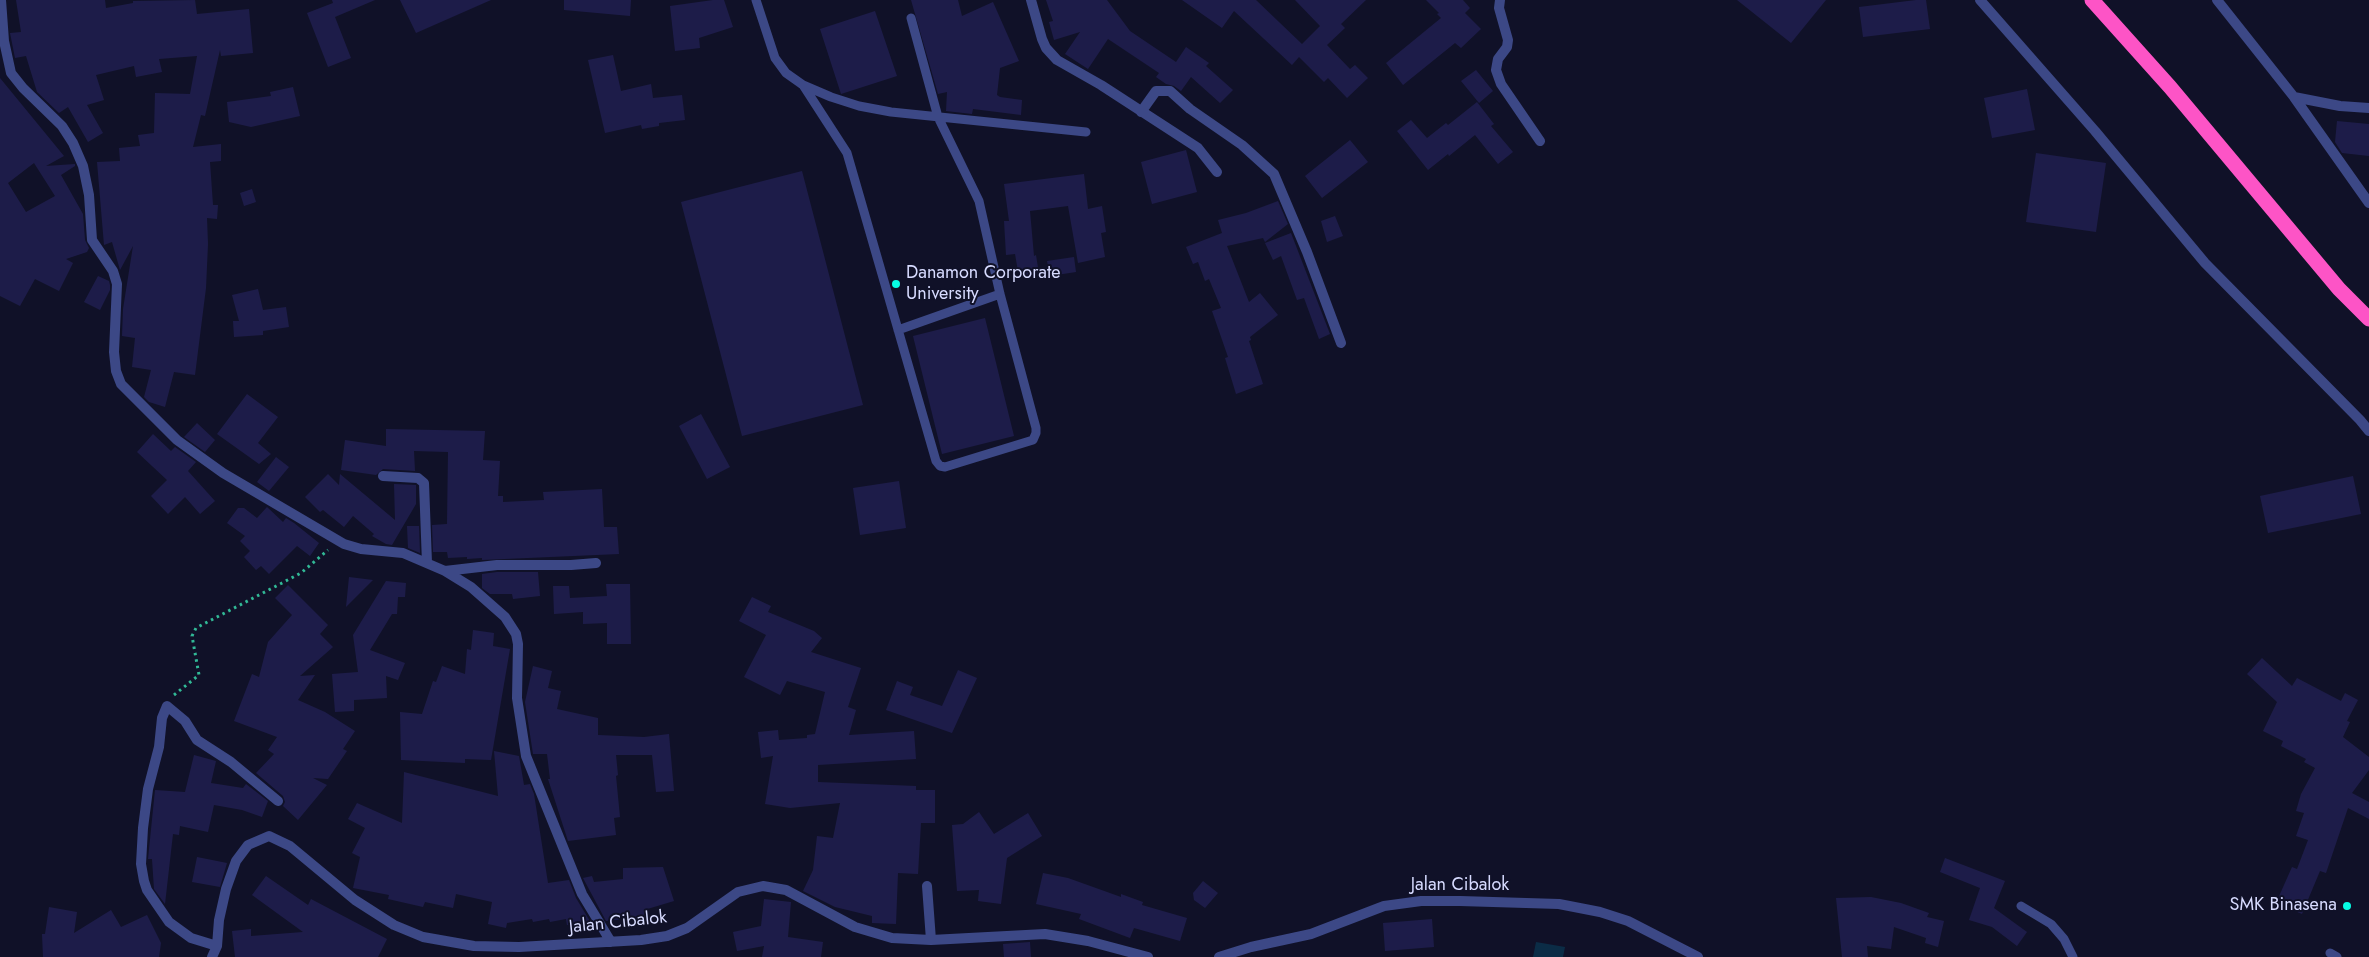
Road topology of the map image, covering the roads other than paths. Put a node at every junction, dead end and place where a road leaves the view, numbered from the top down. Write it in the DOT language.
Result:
graph roads {
  1 [pos="1,0"];
  2 [pos="756,0"];
  3 [pos="1030,0"];
  4 [pos="1500,0"];
  5 [pos="1980,0"];
  6 [pos="2092,0"];
  7 [pos="2217,0"];
  8 [pos="911,18"];
  9 [pos="803,85"];
  10 [pos="2294,97"];
  11 [pos="2369,108"];
  12 [pos="1141,112"];
  13 [pos="938,117"];
  14 [pos="1086,132"];
  15 [pos="1540,141"];
  16 [pos="1217,172"];
  17 [pos="2369,203"];
  18 [pos="1000,294"];
  19 [pos="2369,319"];
  20 [pos="898,330"];
  21 [pos="1341,343"];
  22 [pos="2369,431"];
  23 [pos="383,476"];
  24 [pos="427,563"];
  25 [pos="596,563"];
  26 [pos="445,571"];
  27 [pos="278,800"];
  28 [pos="927,886"];
  29 [pos="2021,906"];
  30 [pos="931,940"];
  31 [pos="611,942"];
  32 [pos="217,946"];
  33 [pos="1223,956"];
  34 [pos="212,957"];
  35 [pos="1148,957"];
  36 [pos="1698,957"];
  37 [pos="2072,957"];
  1 -- 24 [label="street"];
  2 -- 9 [label="lane"];
  3 -- 12 [label="street"];
  4 -- 15 [label="street"];
  5 -- 22 [label="street"];
  6 -- 19 [label="highway"];
  7 -- 10 [label="street"];
  8 -- 13 [label="lane"];
  9 -- 13 [label="lane"];
  9 -- 20 [label="lane"];
  10 -- 11 [label="street"];
  10 -- 17 [label="street"];
  12 -- 16 [label="street"];
  12 -- 21 [label="street"];
  13 -- 14 [label="lane"];
  13 -- 18 [label="lane"];
  18 -- 20 [label="lane"];
  18 -- 20 [label="lane"];
  23 -- 24 [label="street"];
  24 -- 26 [label="street"];
  25 -- 26 [label="street"];
  26 -- 31 [label="street"];
  27 -- 32 [label="street"];
  28 -- 30 [label="street"];
  29 -- 37 [label="lane"];
  30 -- 31 [label="street, Jalan Cibalok"];
  30 -- 35 [label="street, Jalan Cibalok"];
  31 -- 32 [label="street, Jalan Cibalok"];
  32 -- 34 [label="street, Jalan Cibalok"];
  33 -- 36 [label="street, Jalan Cibalok"];
}
